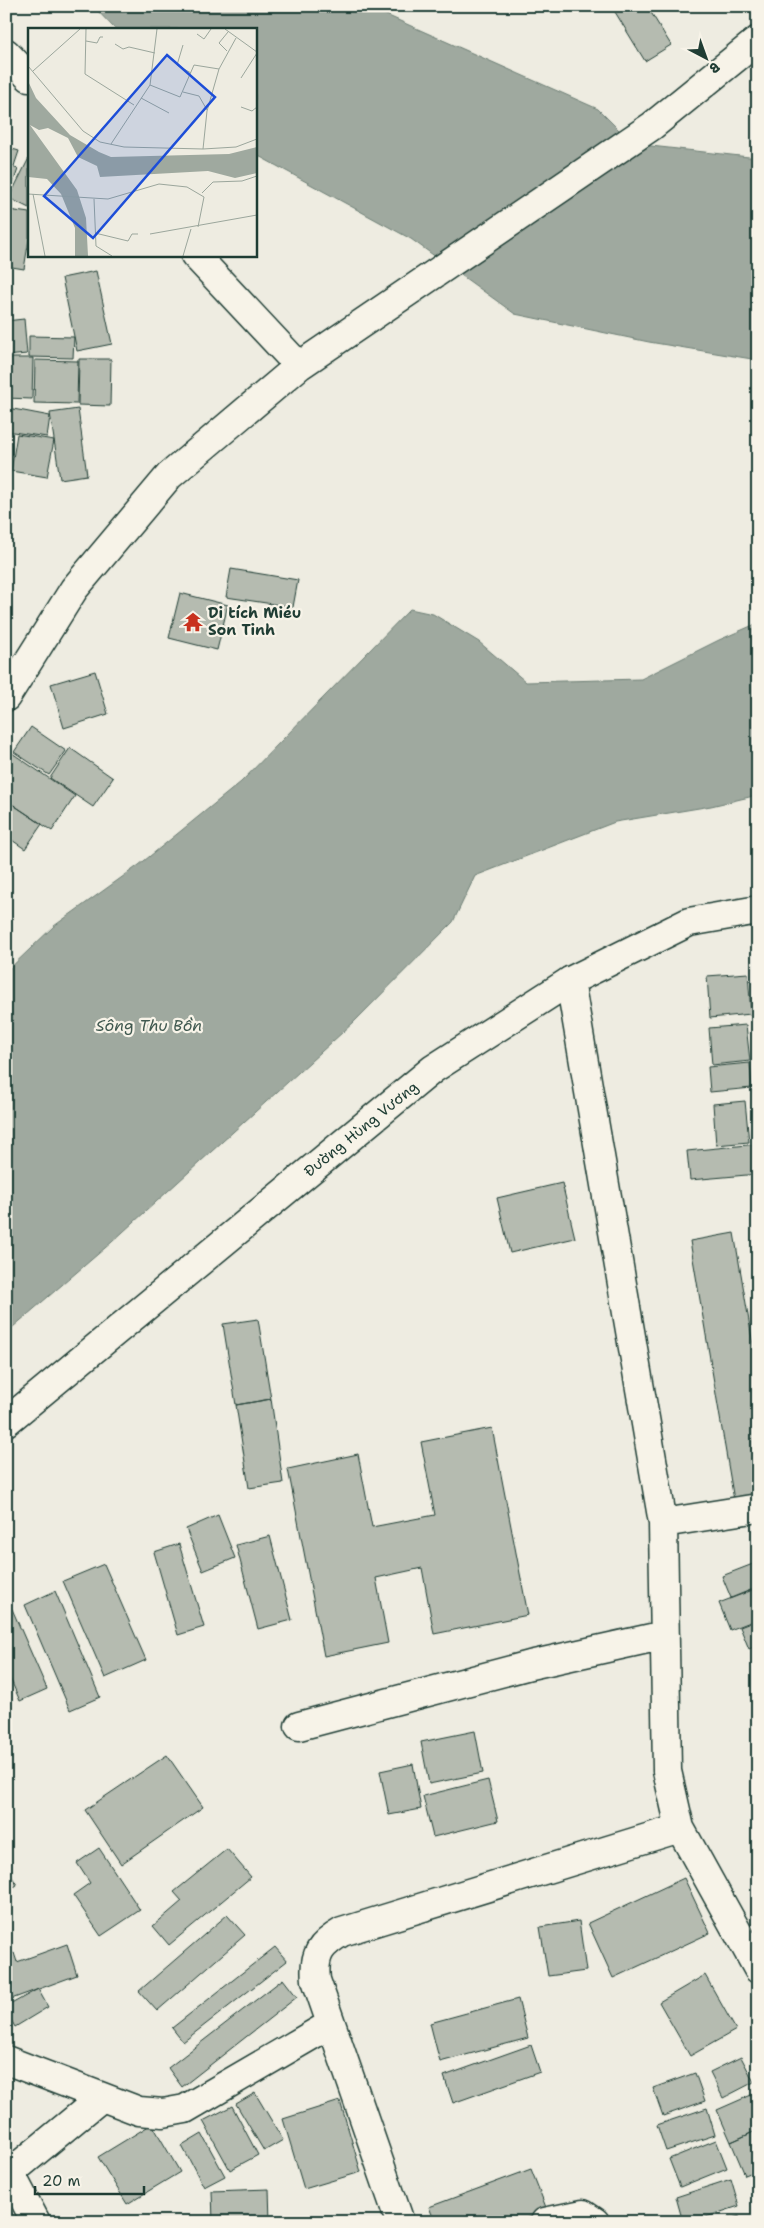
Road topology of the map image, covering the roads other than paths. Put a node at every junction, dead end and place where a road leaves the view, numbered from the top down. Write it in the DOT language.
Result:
graph roads {
  1 [pos="758,40"];
  2 [pos="196,256"];
  3 [pos="299,366"];
  4 [pos="6,698"];
  5 [pos="758,910"];
  6 [pos="570,981"];
  7 [pos="6,1422"];
  8 [pos="758,1508"];
  9 [pos="663,1523"];
  10 [pos="665,1635"];
  11 [pos="299,1726"];
  12 [pos="680,1828"];
  13 [pos="758,1969"];
  14 [pos="332,2024"];
  15 [pos="6,2060"];
  16 [pos="102,2097"];
  17 [pos="8,2169"];
  18 [pos="36,2222"];
  19 [pos="400,2222"];
  20 [pos="545,2222"];
  21 [pos="596,2222"];
  1 -- 3 [label="street"];
  2 -- 3 [label="street"];
  3 -- 4 [label="street"];
  5 -- 6 [label="street, Đường Hùng Vương"];
  6 -- 7 [label="street, Đường Hùng Vương"];
  6 -- 9 [label="street"];
  8 -- 9 [label="street"];
  9 -- 10 [label="street"];
  10 -- 11 [label="street"];
  10 -- 12 [label="street"];
  12 -- 13 [label="street"];
  12 -- 14 [label="street"];
  14 -- 16 [label="street"];
  14 -- 19 [label="street"];
  15 -- 16 [label="street"];
  16 -- 17 [label="street"];
  17 -- 18 [label="street"];
  20 -- 21 [label="street"];
}
